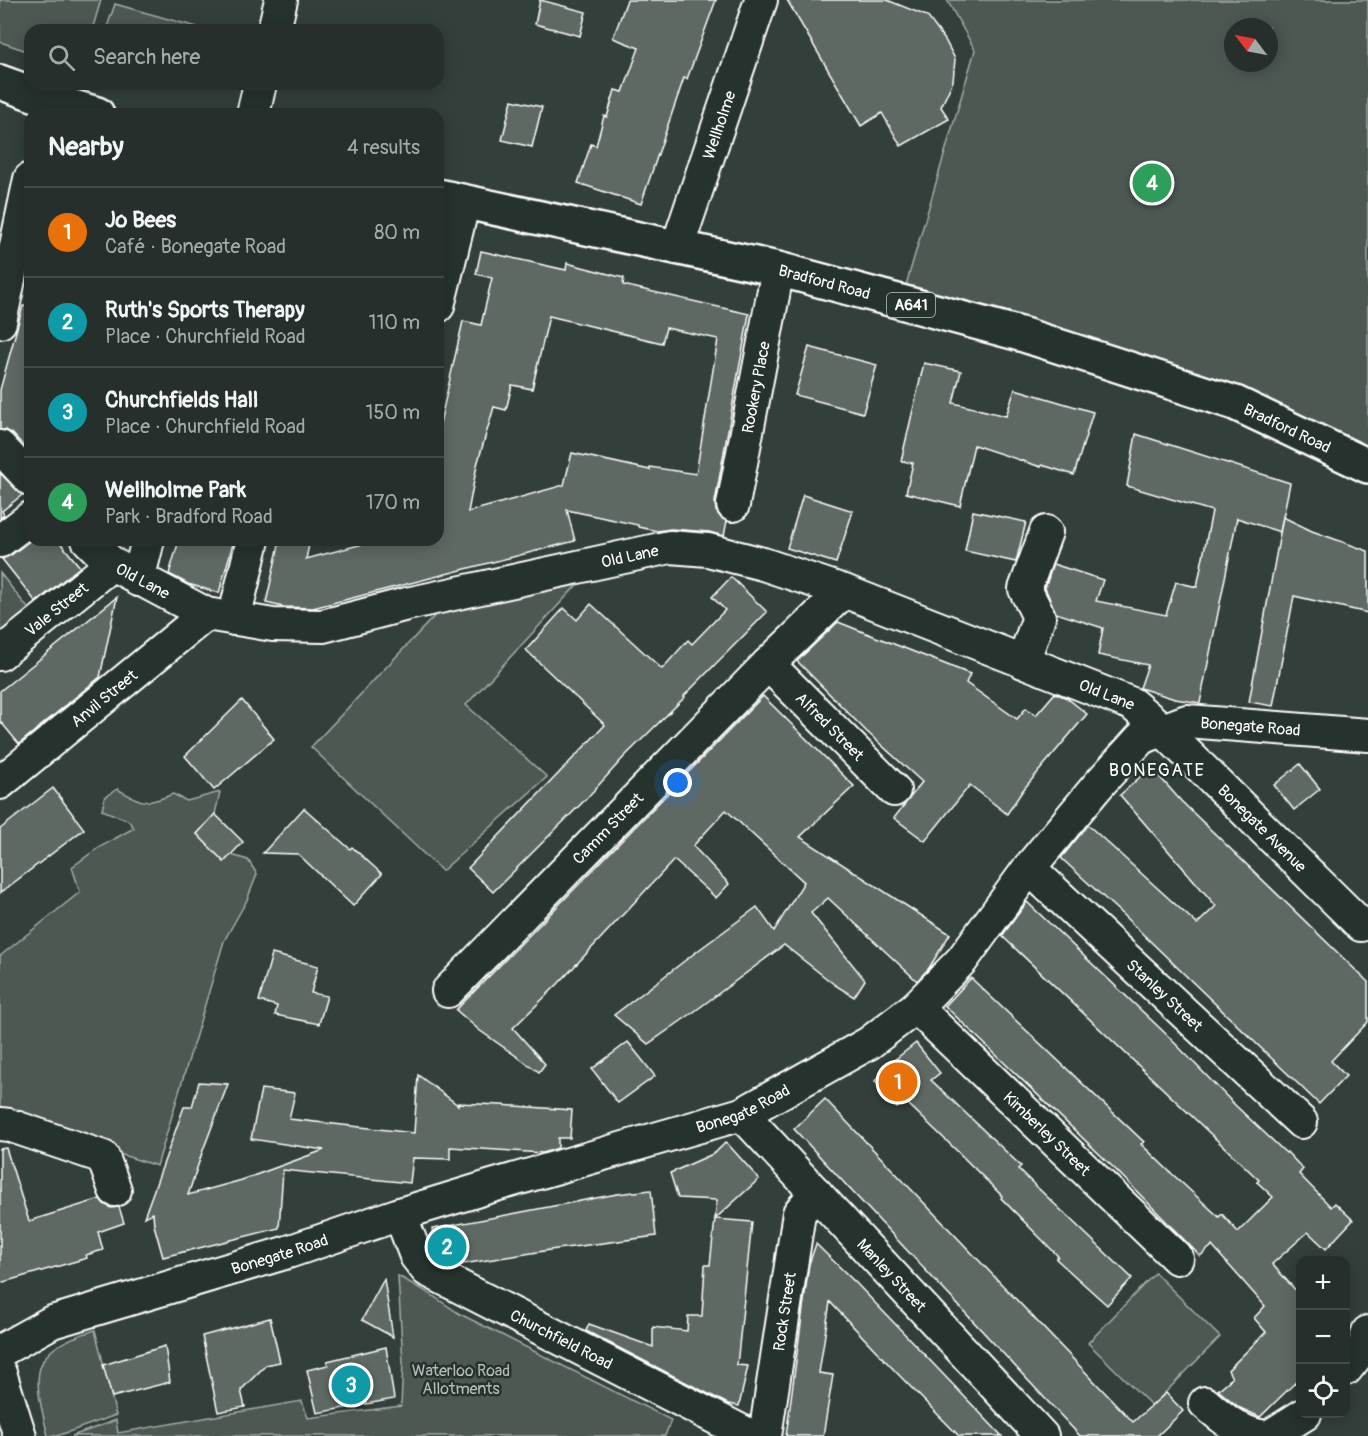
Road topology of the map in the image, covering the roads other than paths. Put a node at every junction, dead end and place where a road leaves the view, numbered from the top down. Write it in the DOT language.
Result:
graph roads {
  1 [pos="281,0"];
  2 [pos="761,0"];
  3 [pos="275,24"];
  4 [pos="0,82"];
  5 [pos="259,90"];
  6 [pos="45,107"];
  7 [pos="254,108"];
  8 [pos="451,198"];
  9 [pos="24,208"];
  10 [pos="677,248"];
  11 [pos="444,256"];
  12 [pos="778,269"];
  13 [pos="0,322"];
  14 [pos="0,447"];
  15 [pos="1368,466"];
  16 [pos="24,473"];
  17 [pos="733,505"];
  18 [pos="24,523"];
  19 [pos="1046,532"];
  20 [pos="0,541"];
  21 [pos="94,546"];
  22 [pos="146,546"];
  23 [pos="250,546"];
  24 [pos="112,564"];
  25 [pos="138,580"];
  26 [pos="844,591"];
  27 [pos="220,617"];
  28 [pos="0,654"];
  29 [pos="1023,662"];
  30 [pos="768,664"];
  31 [pos="1163,730"];
  32 [pos="1368,735"];
  33 [pos="0,783"];
  34 [pos="894,790"];
  35 [pos="1029,868"];
  36 [pos="1361,925"];
  37 [pos="448,991"];
  38 [pos="916,1007"];
  39 [pos="742,1114"];
  40 [pos="1301,1122"];
  41 [pos="0,1124"];
  42 [pos="115,1190"];
  43 [pos="816,1193"];
  44 [pos="400,1215"];
  45 [pos="1177,1258"];
  46 [pos="1368,1332"];
  47 [pos="0,1352"];
  48 [pos="1350,1364"];
  49 [pos="0,1373"];
  50 [pos="1205,1403"];
  51 [pos="1297,1418"];
  52 [pos="20,1436"];
  53 [pos="751,1436"];
  54 [pos="765,1436"];
  55 [pos="1042,1436"];
  56 [pos="1260,1436"];
  57 [pos="1270,1436"];
  1 -- 3 [label="street"];
  2 -- 10 [label="street, Wellholme"];
  4 -- 6 [label="main road"];
  5 -- 7 [label="street"];
  8 -- 10 [label="main road, Bradford Road / A641"];
  8 -- 11 [label="street"];
  9 -- 13 [label="street"];
  10 -- 12 [label="main road, Bradford Road / A641"];
  12 -- 15 [label="main road, Bradford Road / A641"];
  12 -- 17 [label="street, Rookery Place"];
  14 -- 16 [label="street"];
  18 -- 20 [label="street"];
  19 -- 29 [label="street"];
  21 -- 24 [label="street, Old Lane"];
  22 -- 25 [label="street"];
  23 -- 27 [label="street"];
  24 -- 25 [label="street, Old Lane"];
  24 -- 28 [label="street, Vale Street"];
  25 -- 27 [label="street, Old Lane"];
  26 -- 27 [label="street, Old Lane"];
  26 -- 29 [label="street, Old Lane"];
  26 -- 30 [label="street, Camm Street"];
  27 -- 33 [label="street, Anvil Street"];
  29 -- 31 [label="street, Old Lane"];
  30 -- 34 [label="street, Alfred Street"];
  30 -- 37 [label="street, Camm Street"];
  31 -- 32 [label="street, Bonegate Road"];
  31 -- 35 [label="street, Bonegate Road"];
  31 -- 36 [label="street, Bonegate Avenue"];
  35 -- 38 [label="street, Bonegate Road"];
  35 -- 40 [label="street, Stanley Street"];
  38 -- 39 [label="street, Bonegate Road"];
  38 -- 45 [label="street, Kimberley Street"];
  39 -- 43 [label="street, Manley Street"];
  39 -- 44 [label="street, Bonegate Road"];
  41 -- 42 [label="street"];
  43 -- 54 [label="street, Rock Street"];
  43 -- 55 [label="street, Manley Street"];
  44 -- 47 [label="street, Bonegate Road"];
  44 -- 53 [label="street, Churchfield Road"];
  46 -- 48 [label="street"];
  49 -- 52 [label="street"];
  50 -- 56 [label="street"];
  51 -- 57 [label="street"];
}
